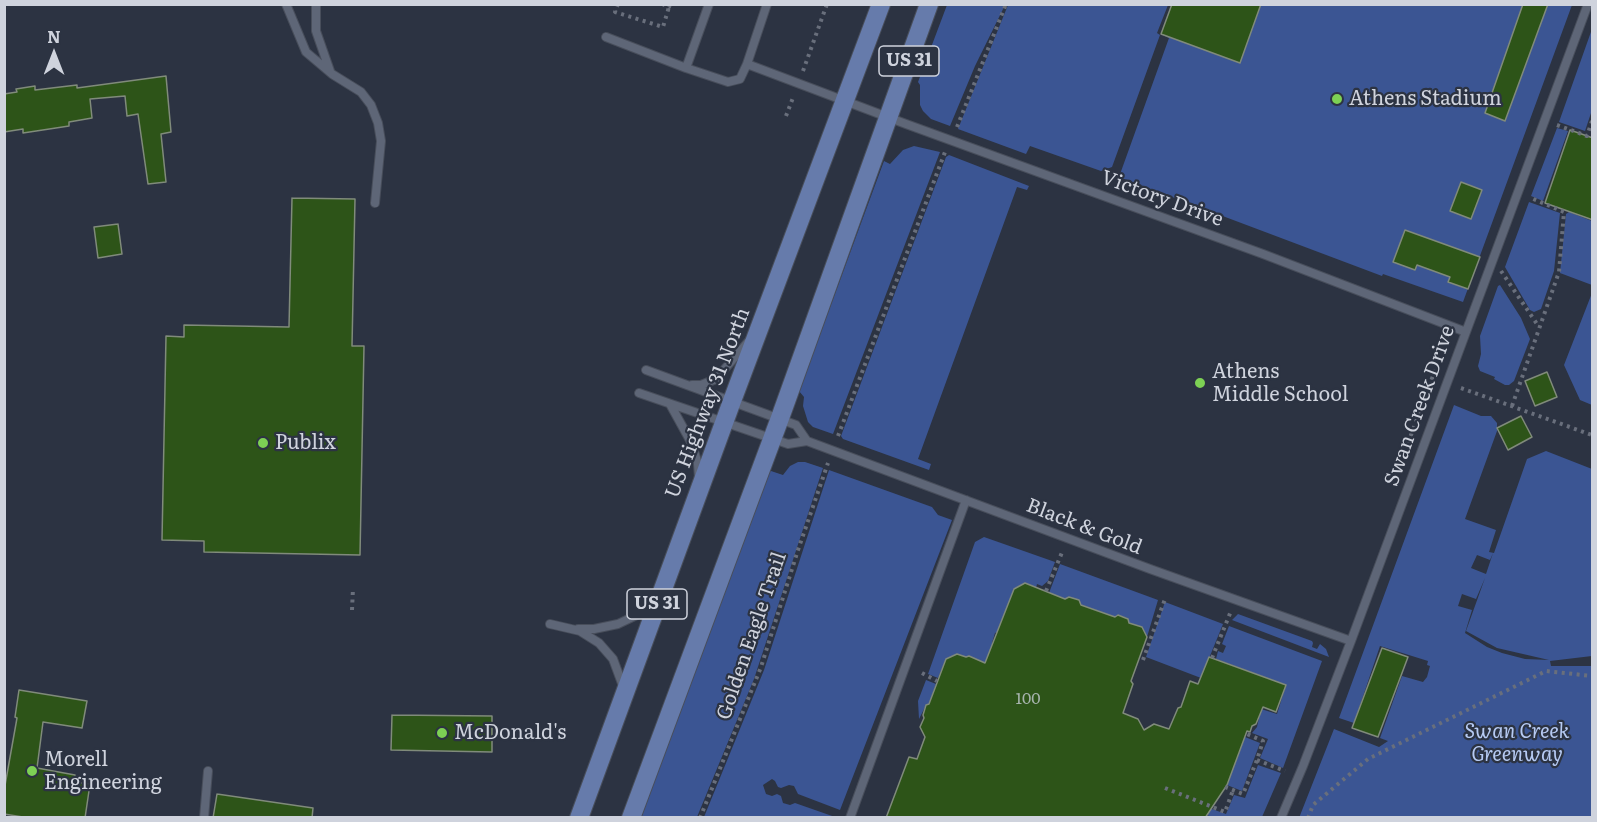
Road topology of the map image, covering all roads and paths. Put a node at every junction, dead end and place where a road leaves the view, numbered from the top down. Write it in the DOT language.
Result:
graph roads {
  1 [pos="286,4"];
  2 [pos="316,4"];
  3 [pos="618,4"];
  4 [pos="662,4"];
  5 [pos="709,4"];
  6 [pos="767,4"];
  7 [pos="828,4"];
  8 [pos="881,4"];
  9 [pos="929,4"];
  10 [pos="1006,4"];
  11 [pos="1588,4"];
  12 [pos="670,6"];
  13 [pos="606,37"];
  14 [pos="747,64"];
  15 [pos="686,68"];
  16 [pos="332,74"];
  17 [pos="799,83"];
  18 [pos="845,100"];
  19 [pos="786,116"];
  20 [pos="888,117"];
  21 [pos="1545,120"];
  22 [pos="1593,121"];
  23 [pos="957,127"];
  24 [pos="945,152"];
  25 [pos="1531,198"];
  26 [pos="375,203"];
  27 [pos="1493,258"];
  28 [pos="761,325"];
  29 [pos="1539,328"];
  30 [pos="1466,332"];
  31 [pos="646,370"];
  32 [pos="1426,376"];
  33 [pos="1435,379"];
  34 [pos="687,384"];
  35 [pos="1461,388"];
  36 [pos="639,393"];
  37 [pos="732,401"];
  38 [pos="670,404"];
  39 [pos="1512,406"];
  40 [pos="780,418"];
  41 [pos="724,422"];
  42 [pos="1593,435"];
  43 [pos="838,436"];
  44 [pos="772,439"];
  45 [pos="807,441"];
  46 [pos="828,462"];
  47 [pos="700,489"];
  48 [pos="966,500"];
  49 [pos="1069,539"];
  50 [pos="352,588"];
  51 [pos="1047,591"];
  52 [pos="1165,598"];
  53 [pos="1236,598"];
  54 [pos="659,600"];
  55 [pos="352,610"];
  56 [pos="550,624"];
  57 [pos="569,628"];
  58 [pos="1351,641"];
  59 [pos="1212,658"];
  60 [pos="1143,660"];
  61 [pos="922,673"];
  62 [pos="1593,676"];
  63 [pos="937,681"];
  64 [pos="625,692"];
  65 [pos="1245,733"];
  66 [pos="1257,760"];
  67 [pos="208,771"];
  68 [pos="1285,771"];
  69 [pos="1165,788"];
  70 [pos="1225,788"];
  71 [pos="1233,790"];
  72 [pos="204,818"];
  73 [pos="579,818"];
  74 [pos="631,818"];
  75 [pos="700,818"];
  76 [pos="850,818"];
  77 [pos="1281,818"];
  78 [pos="1308,818"];
  1 -- 16 [label="lane"];
  2 -- 16 [label="lane"];
  3 -- 12 [label="path"];
  4 -- 12 [label="path"];
  5 -- 15 [label="lane"];
  6 -- 14 [label="lane"];
  7 -- 17 [label="path"];
  8 -- 18 [label="main road, US Highway 31 North / US 31"];
  9 -- 20 [label="main road, US 31"];
  10 -- 23 [label="path"];
  11 -- 21 [label="lane, Swan Creek Drive"];
  13 -- 15 [label="lane"];
  14 -- 15 [label="lane"];
  14 -- 17 [label="lane, Victory Drive"];
  16 -- 26 [label="lane"];
  17 -- 18 [label="lane, Victory Drive"];
  17 -- 19 [label="path"];
  18 -- 20 [label="lane, Victory Drive"];
  18 -- 28 [label="main road, US Highway 31 North / US 31"];
  20 -- 30 [label="lane, Victory Drive"];
  20 -- 40 [label="main road, US 31"];
  21 -- 22 [label="path"];
  21 -- 27 [label="lane, Swan Creek Drive"];
  24 -- 43 [label="path"];
  25 -- 29 [label="path"];
  27 -- 29 [label="path"];
  27 -- 30 [label="lane, Swan Creek Drive"];
  28 -- 34 [label="lane"];
  28 -- 37 [label="main road, US Highway 31 North / US 31"];
  29 -- 39 [label="path"];
  30 -- 58 [label="lane, Swan Creek Drive"];
  31 -- 34 [label="lane, Black & Gold"];
  32 -- 33 [label="path"];
  34 -- 37 [label="lane, Black & Gold"];
  35 -- 39 [label="path"];
  36 -- 38 [label="lane, Black & Gold"];
  37 -- 40 [label="lane, Black & Gold"];
  37 -- 41 [label="main road, US Highway 31 North / US 31"];
  38 -- 41 [label="lane, Black & Gold"];
  38 -- 47 [label="lane"];
  39 -- 42 [label="path"];
  40 -- 44 [label="main road, US 31"];
  40 -- 45 [label="lane, Black & Gold"];
  41 -- 44 [label="lane, Black & Gold"];
  41 -- 47 [label="main road, US Highway 31 North / US 31"];
  44 -- 45 [label="lane, Black & Gold"];
  44 -- 74 [label="main road, US 31"];
  45 -- 48 [label="lane, Black & Gold"];
  46 -- 75 [label="path, Golden Eagle Trail"];
  47 -- 54 [label="main road, US Highway 31 North / US 31"];
  48 -- 49 [label="lane, Black & Gold"];
  48 -- 76 [label="lane"];
  49 -- 51 [label="path"];
  49 -- 53 [label="lane, Black & Gold"];
  50 -- 55 [label="path"];
  52 -- 60 [label="path"];
  53 -- 58 [label="lane, Black & Gold"];
  53 -- 59 [label="path"];
  54 -- 57 [label="lane"];
  54 -- 64 [label="main road, US Highway 31 North / US 31"];
  56 -- 57 [label="lane"];
  57 -- 64 [label="lane"];
  58 -- 77 [label="lane, Swan Creek Drive"];
  61 -- 63 [label="path"];
  62 -- 78 [label="path"];
  64 -- 73 [label="main road, US Highway 31 North / US 31"];
  65 -- 66 [label="path"];
  66 -- 68 [label="path"];
  66 -- 71 [label="path"];
  67 -- 72 [label="lane"];
  69 -- 71 [label="path"];
  70 -- 71 [label="path"];
}
